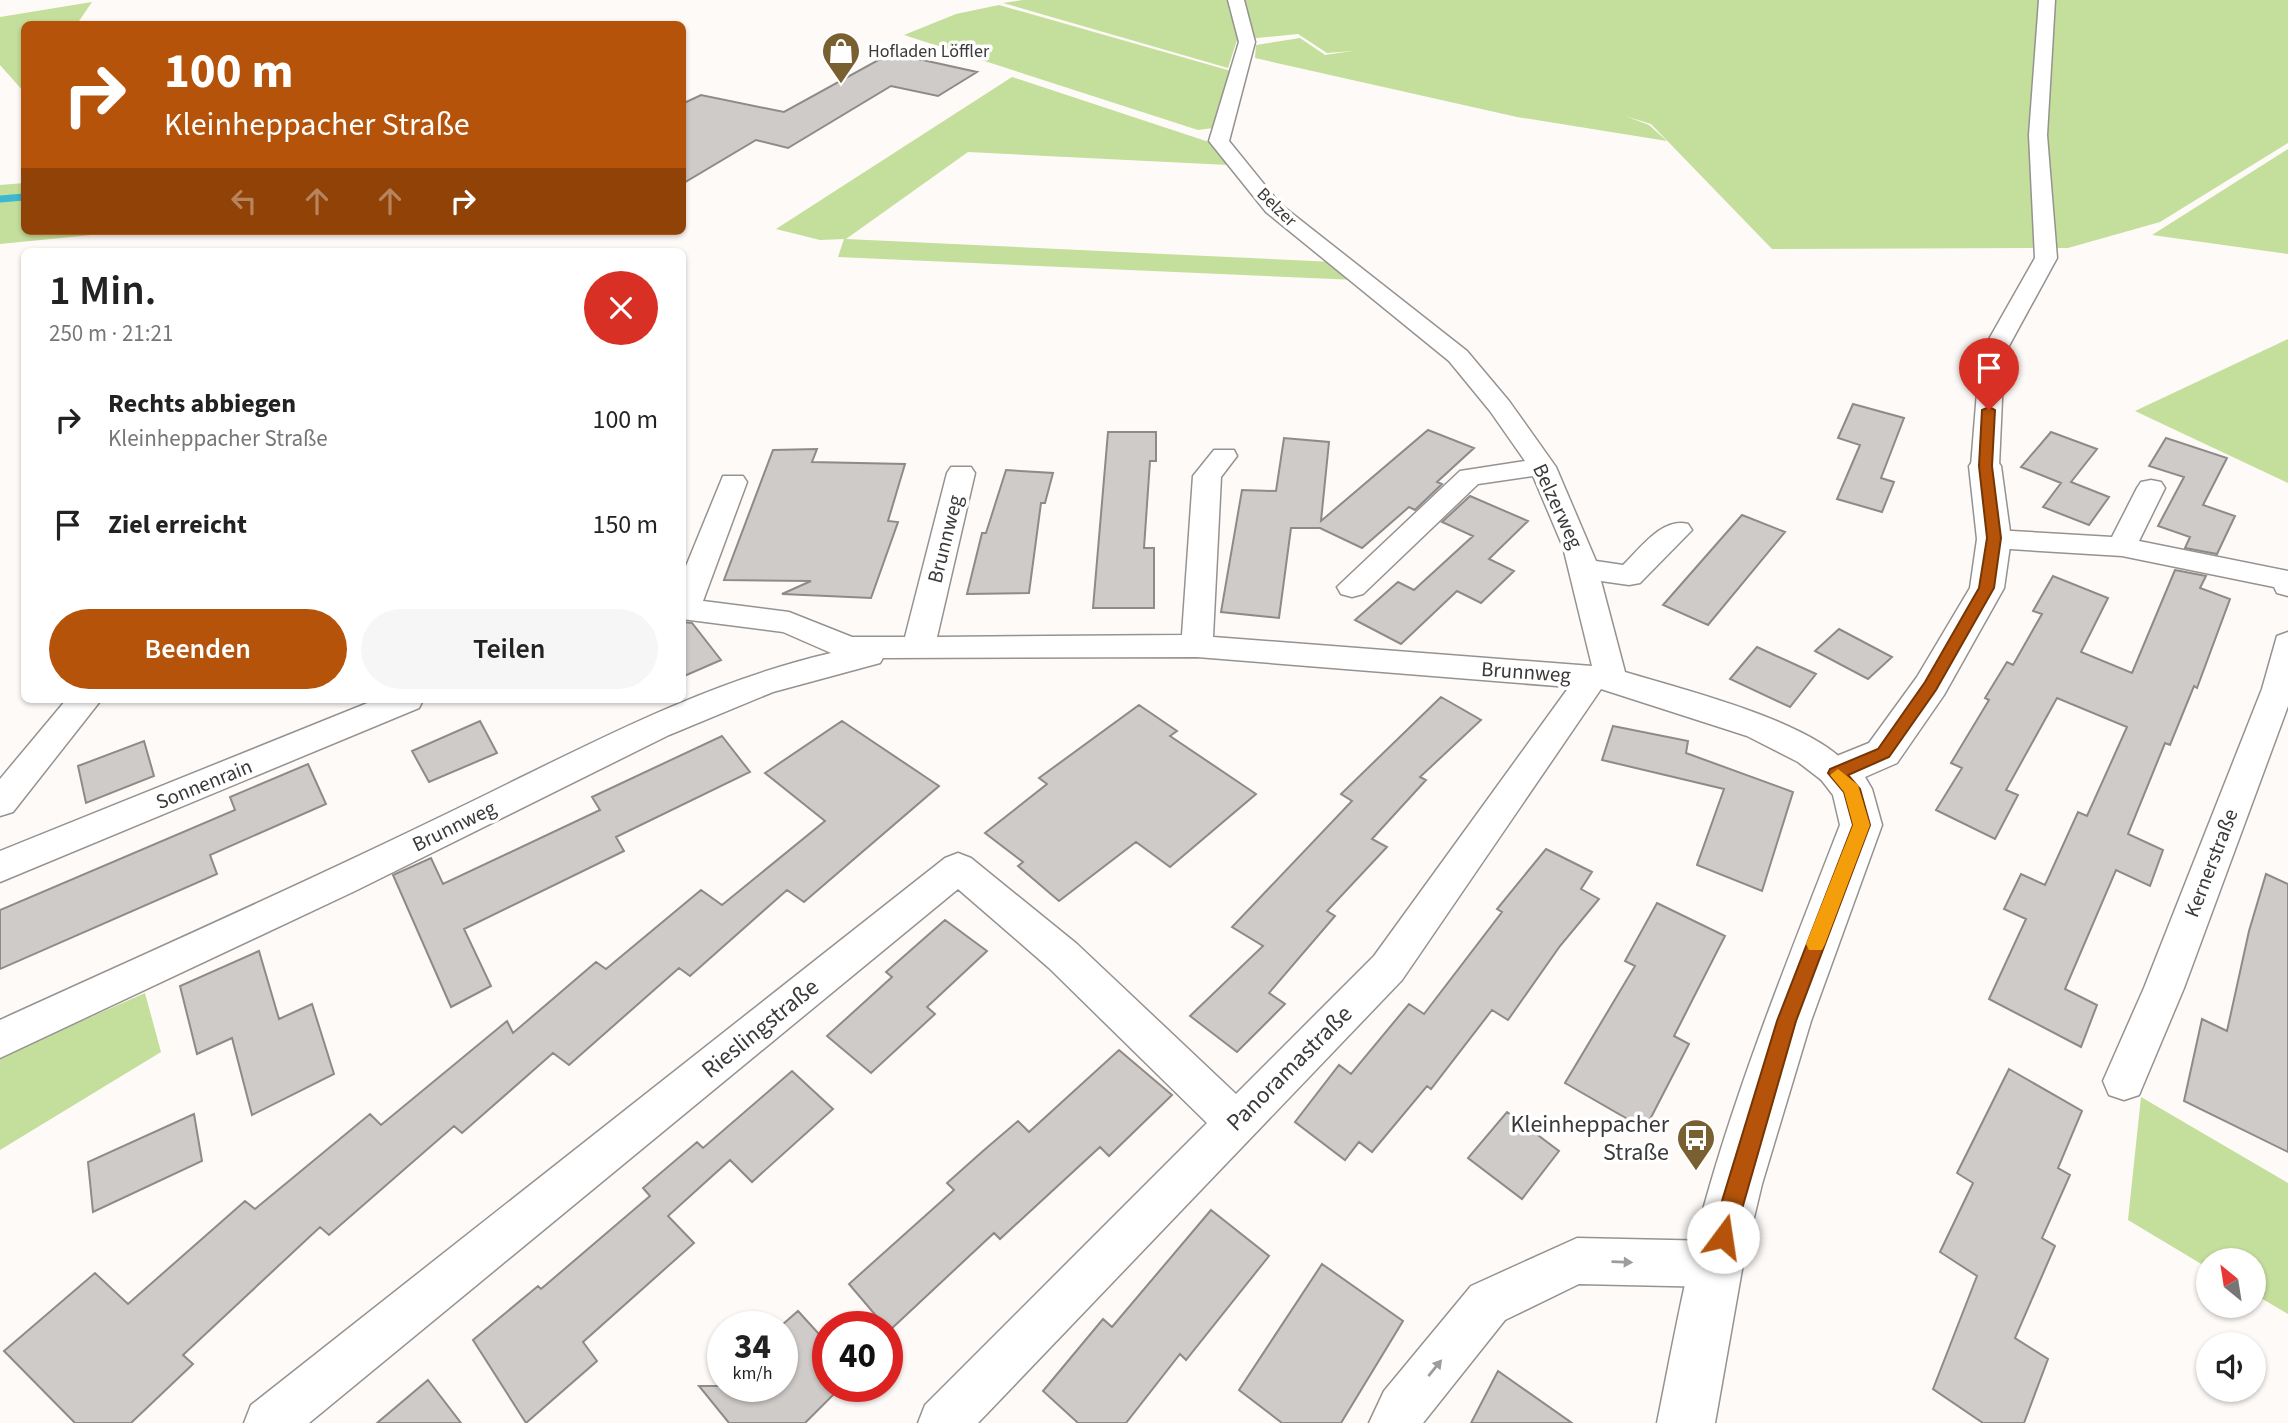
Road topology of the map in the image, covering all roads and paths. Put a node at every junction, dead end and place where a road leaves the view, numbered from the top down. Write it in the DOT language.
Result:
graph roads {
  1 [pos="1236,0"];
  2 [pos="2047,0"];
  3 [pos="1458,356"];
  4 [pos="1224,456"];
  5 [pos="1985,466"];
  6 [pos="1542,467"];
  7 [pos="961,473"];
  8 [pos="733,482"];
  9 [pos="2151,488"];
  10 [pos="1678,530"];
  11 [pos="1994,538"];
  12 [pos="2122,547"];
  13 [pos="1584,568"];
  14 [pos="2288,586"];
  15 [pos="1352,587"];
  16 [pos="686,604"];
  17 [pos="686,609"];
  18 [pos="2288,643"];
  19 [pos="919,645"];
  20 [pos="1197,646"];
  21 [pos="1602,678"];
  22 [pos="83,703"];
  23 [pos="400,703"];
  24 [pos="1836,773"];
  25 [pos="0,803"];
  26 [pos="0,867"];
  27 [pos="0,1040"];
  28 [pos="2124,1081"];
  29 [pos="1236,1122"];
  30 [pos="1716,1264"];
  31 [pos="269,1423"];
  32 [pos="943,1423"];
  33 [pos="1394,1423"];
  34 [pos="1686,1423"];
  1 -- 3 [label="street, Belzer"];
  2 -- 5 [label="street"];
  3 -- 6 [label="street, Belzerweg"];
  4 -- 20 [label="street"];
  5 -- 11 [label="street"];
  6 -- 13 [label="street, Belzerweg"];
  6 -- 15 [label="street"];
  7 -- 19 [label="street, Brunnweg"];
  8 -- 16 [label="street, Brunnweg"];
  9 -- 12 [label="street"];
  10 -- 13 [label="street"];
  11 -- 12 [label="street"];
  11 -- 24 [label="street"];
  12 -- 14 [label="street"];
  13 -- 21 [label="street, Belzerweg"];
  17 -- 19 [label="street, Brunnweg"];
  18 -- 28 [label="street, Kernerstraße"];
  19 -- 20 [label="street, Brunnweg"];
  19 -- 27 [label="street, Brunnweg"];
  20 -- 21 [label="street, Brunnweg"];
  21 -- 24 [label="street, Brunnweg"];
  21 -- 29 [label="street, Panoramastraße"];
  22 -- 25 [label="street"];
  23 -- 26 [label="street, Sonnenrain"];
  24 -- 30 [label="street"];
  29 -- 31 [label="street, Rieslingstraße"];
  29 -- 32 [label="street, Panoramastraße"];
  33 -- 30 [label="street, one-way"];
  30 -- 34 [label="street"];
}
